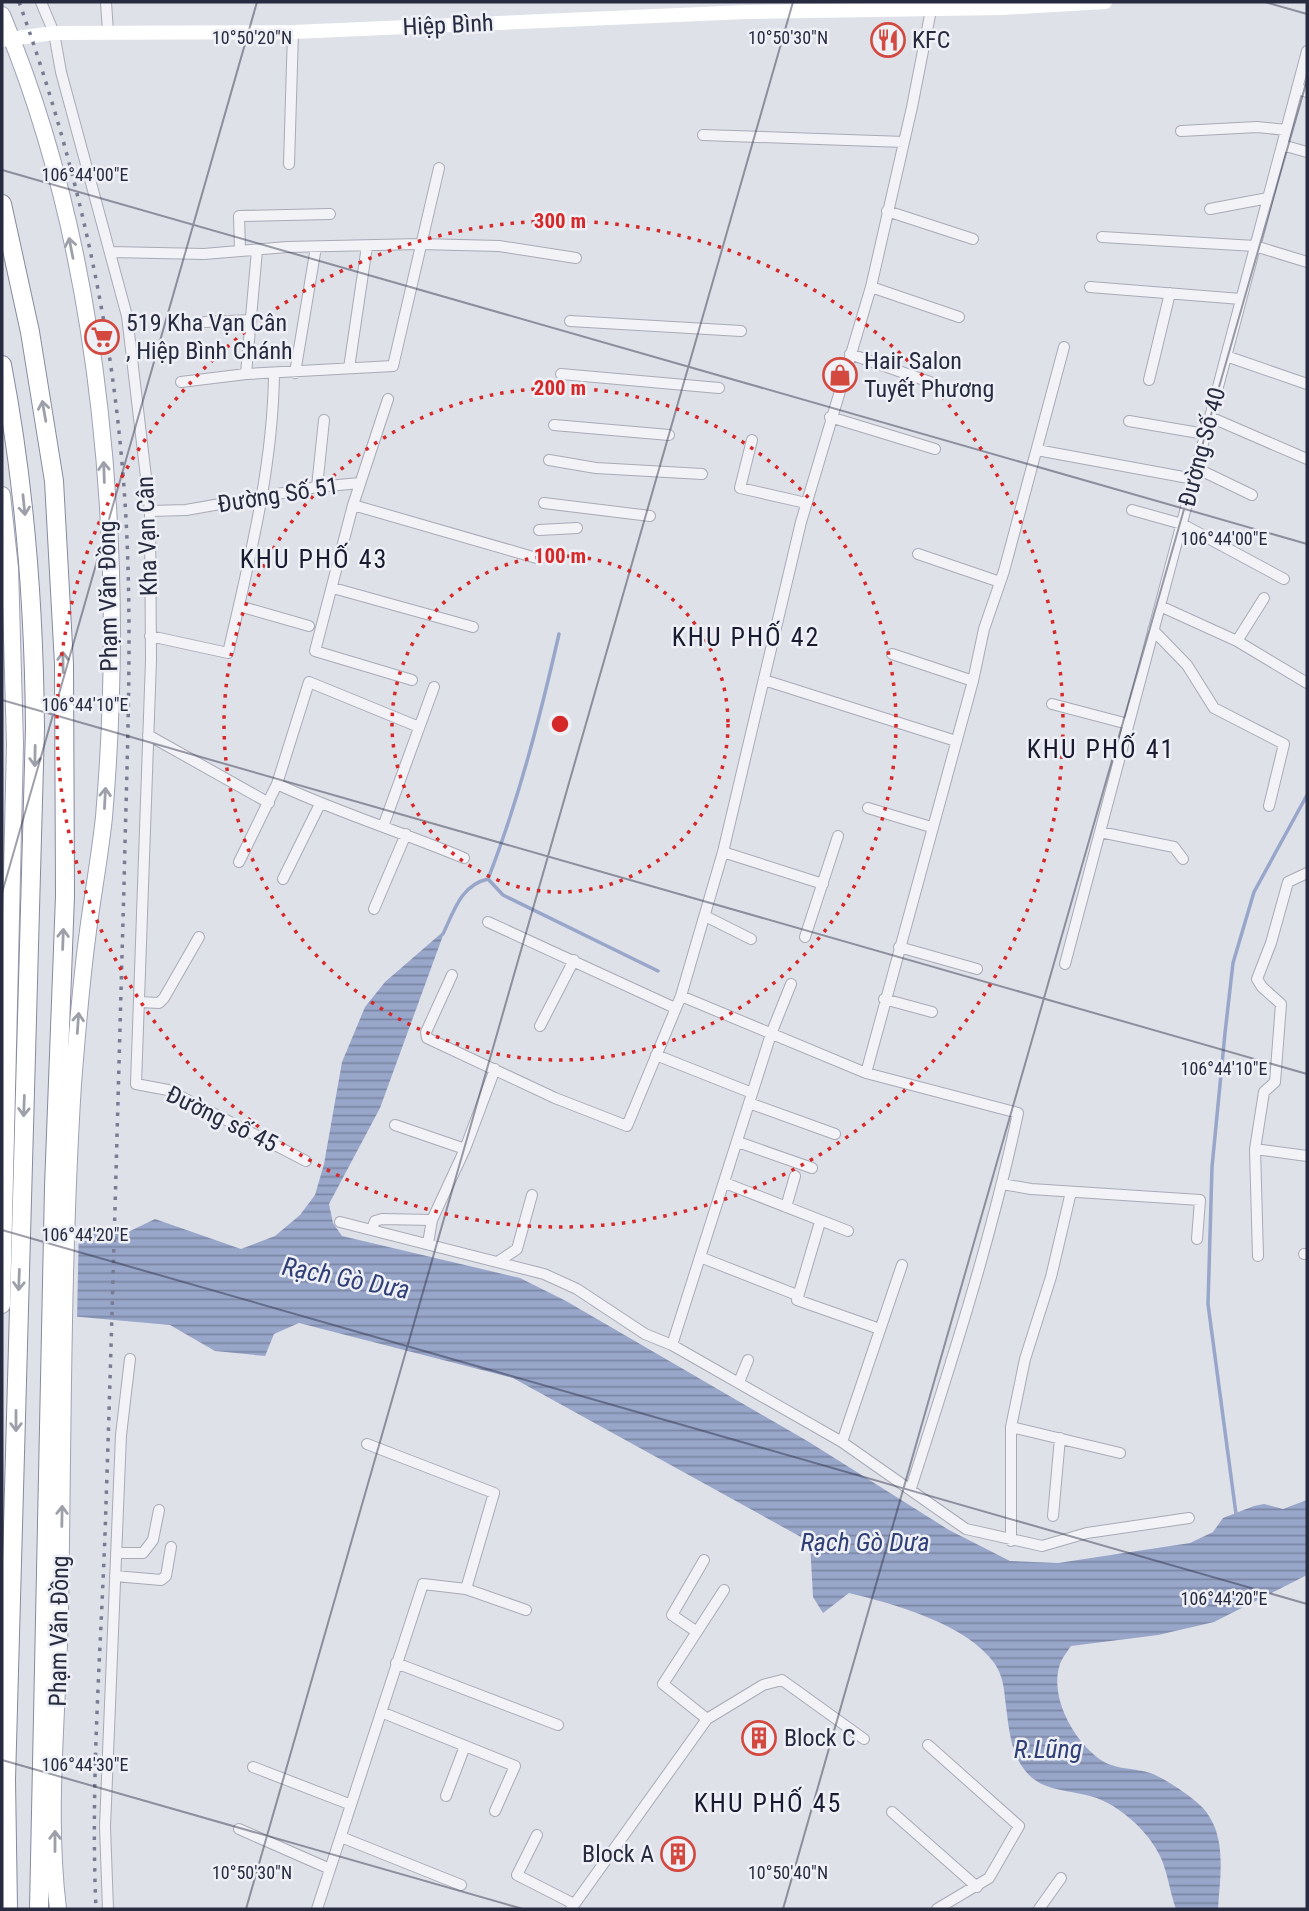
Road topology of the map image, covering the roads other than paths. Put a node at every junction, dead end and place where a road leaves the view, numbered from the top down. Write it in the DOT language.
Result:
graph roads {
  1 [pos="41,2"];
  2 [pos="106,2"];
  3 [pos="1105,2"];
  4 [pos="1073,3"];
  5 [pos="1002,5"];
  6 [pos="746,7"];
  7 [pos="930,10"];
  8 [pos="2,15"];
  9 [pos="108,32"];
  10 [pos="293,32"];
  11 [pos="54,33"];
  12 [pos="7,39"];
  13 [pos="1307,51"];
  14 [pos="1302,90"];
  15 [pos="1286,130"];
  16 [pos="1181,131"];
  17 [pos="703,135"];
  18 [pos="904,142"];
  19 [pos="1282,145"];
  20 [pos="1307,152"];
  21 [pos="289,164"];
  22 [pos="439,168"];
  23 [pos="1268,198"];
  24 [pos="2,204"];
  25 [pos="1210,208"];
  26 [pos="887,211"];
  27 [pos="330,214"];
  28 [pos="1102,237"];
  29 [pos="973,239"];
  30 [pos="420,244"];
  31 [pos="368,246"];
  32 [pos="1255,246"];
  33 [pos="316,247"];
  34 [pos="240,250"];
  35 [pos="257,250"];
  36 [pos="111,252"];
  37 [pos="576,258"];
  38 [pos="1307,262"];
  39 [pos="871,287"];
  40 [pos="1090,287"];
  41 [pos="1170,293"];
  42 [pos="1241,299"];
  43 [pos="959,317"];
  44 [pos="251,320"];
  45 [pos="570,321"];
  46 [pos="205,322"];
  47 [pos="741,331"];
  48 [pos="1064,347"];
  49 [pos="850,354"];
  50 [pos="1226,356"];
  51 [pos="2,365"];
  52 [pos="349,368"];
  53 [pos="295,373"];
  54 [pos="246,374"];
  55 [pos="274,374"];
  56 [pos="561,374"];
  57 [pos="1149,380"];
  58 [pos="181,382"];
  59 [pos="930,382"];
  60 [pos="1307,384"];
  61 [pos="719,388"];
  62 [pos="387,399"];
  63 [pos="830,417"];
  64 [pos="1210,417"];
  65 [pos="324,420"];
  66 [pos="1129,421"];
  67 [pos="554,425"];
  68 [pos="1206,434"];
  69 [pos="669,435"];
  70 [pos="752,440"];
  71 [pos="934,449"];
  72 [pos="1037,450"];
  73 [pos="1307,459"];
  74 [pos="549,460"];
  75 [pos="1196,468"];
  76 [pos="702,474"];
  77 [pos="1194,479"];
  78 [pos="360,483"];
  79 [pos="317,487"];
  80 [pos="2,495"];
  81 [pos="1252,495"];
  82 [pos="261,496"];
  83 [pos="544,503"];
  84 [pos="806,503"];
  85 [pos="354,505"];
  86 [pos="150,510"];
  87 [pos="1132,510"];
  88 [pos="650,516"];
  89 [pos="1182,524"];
  90 [pos="578,528"];
  91 [pos="538,530"];
  92 [pos="918,554"];
  93 [pos="540,558"];
  94 [pos="6,569"];
  95 [pos="1284,579"];
  96 [pos="1000,582"];
  97 [pos="333,588"];
  98 [pos="1264,598"];
  99 [pos="239,606"];
  100 [pos="1160,606"];
  101 [pos="309,626"];
  102 [pos="473,627"];
  103 [pos="1153,630"];
  104 [pos="150,636"];
  105 [pos="1237,641"];
  106 [pos="892,654"];
  107 [pos="412,680"];
  108 [pos="764,680"];
  109 [pos="973,681"];
  110 [pos="1307,683"];
  111 [pos="433,687"];
  112 [pos="1052,704"];
  113 [pos="1128,724"];
  114 [pos="419,727"];
  115 [pos="149,735"];
  116 [pos="956,741"];
  117 [pos="8,743"];
  118 [pos="277,784"];
  119 [pos="269,803"];
  120 [pos="320,804"];
  121 [pos="1269,806"];
  122 [pos="868,808"];
  123 [pos="384,824"];
  124 [pos="931,827"];
  125 [pos="1100,832"];
  126 [pos="406,834"];
  127 [pos="838,836"];
  128 [pos="723,852"];
  129 [pos="464,858"];
  130 [pos="1183,859"];
  131 [pos="239,862"];
  132 [pos="1307,873"];
  133 [pos="283,879"];
  134 [pos="823,884"];
  135 [pos="374,909"];
  136 [pos="705,915"];
  137 [pos="488,922"];
  138 [pos="199,937"];
  139 [pos="805,937"];
  140 [pos="751,939"];
  141 [pos="898,947"];
  142 [pos="574,960"];
  143 [pos="1065,964"];
  144 [pos="977,969"];
  145 [pos="452,975"];
  146 [pos="790,984"];
  147 [pos="681,996"];
  148 [pos="884,999"];
  149 [pos="140,1002"];
  150 [pos="675,1008"];
  151 [pos="933,1012"];
  152 [pos="540,1026"];
  153 [pos="771,1034"];
  154 [pos="656,1055"];
  155 [pos="495,1069"];
  156 [pos="866,1073"];
  157 [pos="136,1084"];
  158 [pos="73,1091"];
  159 [pos="4,1097"];
  160 [pos="750,1098"];
  161 [pos="396,1125"];
  162 [pos="835,1135"];
  163 [pos="738,1142"];
  164 [pos="465,1149"];
  165 [pos="1255,1149"];
  166 [pos="56,1154"];
  167 [pos="1307,1156"];
  168 [pos="306,1161"];
  169 [pos="812,1168"];
  170 [pos="795,1176"];
  171 [pos="725,1183"];
  172 [pos="1002,1184"];
  173 [pos="13,1186"];
  174 [pos="60,1187"];
  175 [pos="1071,1192"];
  176 [pos="532,1195"];
  177 [pos="786,1207"];
  178 [pos="432,1220"];
  179 [pos="340,1222"];
  180 [pos="820,1222"];
  181 [pos="372,1229"];
  182 [pos="848,1231"];
  183 [pos="1197,1239"];
  184 [pos="428,1243"];
  185 [pos="1258,1256"];
  186 [pos="700,1257"];
  187 [pos="499,1261"];
  188 [pos="902,1265"];
  189 [pos="797,1295"];
  190 [pos="2,1305"];
  191 [pos="874,1327"];
  192 [pos="673,1345"];
  193 [pos="58,1353"];
  194 [pos="130,1359"];
  195 [pos="748,1360"];
  196 [pos="739,1382"];
  197 [pos="1011,1427"];
  198 [pos="1060,1438"];
  199 [pos="842,1442"];
  200 [pos="367,1444"];
  201 [pos="1120,1452"];
  202 [pos="911,1488"];
  203 [pos="159,1510"];
  204 [pos="1053,1516"];
  205 [pos="1189,1518"];
  206 [pos="1011,1541"];
  207 [pos="171,1547"];
  208 [pos="116,1553"];
  209 [pos="705,1560"];
  210 [pos="115,1576"];
  211 [pos="466,1589"];
  212 [pos="724,1590"];
  213 [pos="526,1610"];
  214 [pos="697,1632"];
  215 [pos="396,1663"];
  216 [pos="381,1712"];
  217 [pos="707,1719"];
  218 [pos="558,1725"];
  219 [pos="864,1739"];
  220 [pos="928,1745"];
  221 [pos="465,1746"];
  222 [pos="253,1767"];
  223 [pos="446,1796"];
  224 [pos="349,1804"];
  225 [pos="495,1811"];
  226 [pos="892,1812"];
  227 [pos="239,1829"];
  228 [pos="537,1835"];
  229 [pos="341,1837"];
  230 [pos="330,1869"];
  231 [pos="1061,1878"];
  232 [pos="461,1885"];
  233 [pos="977,1887"];
  234 [pos="6,1906"];
  235 [pos="573,1907"];
  236 [pos="38,1909"];
  237 [pos="58,1909"];
  238 [pos="108,1909"];
  239 [pos="317,1909"];
  240 [pos="937,1909"];
  241 [pos="1039,1909"];
  1 -- 11 [label="street, Kha Vạn Cân"];
  2 -- 9 [label="street"];
  3 -- 4 [label="main road, Hiệp Bình"];
  4 -- 5 [label="main road, Hiệp Bình"];
  5 -- 7 [label="main road, Hiệp Bình"];
  6 -- 7 [label="main road, Hiệp Bình"];
  6 -- 10 [label="main road, Hiệp Bình"];
  7 -- 18 [label="street"];
  8 -- 12 [label="main road, Phạm Văn Đồng"];
  9 -- 10 [label="main road, Hiệp Bình"];
  9 -- 11 [label="main road, Hiệp Bình"];
  10 -- 21 [label="street"];
  11 -- 12 [label="main road, Hiệp Bình"];
  11 -- 36 [label="street, Kha Vạn Cân"];
  158 -- 12 [label="main road, Phạm Văn Đồng, one-way"];
  13 -- 14 [label="street, Đường Số 40"];
  14 -- 15 [label="street, Đường Số 40"];
  15 -- 16 [label="street"];
  15 -- 19 [label="street, Đường Số 40"];
  17 -- 18 [label="street"];
  18 -- 26 [label="street"];
  19 -- 20 [label="street"];
  19 -- 23 [label="street, Đường Số 40"];
  22 -- 30 [label="street"];
  23 -- 25 [label="street"];
  23 -- 32 [label="street, Đường Số 40"];
  166 -- 24 [label="highway, Phạm Văn Đồng, one-way"];
  26 -- 29 [label="street"];
  26 -- 39 [label="street"];
  27 -- 34 [label="street"];
  28 -- 32 [label="street"];
  30 -- 31 [label="street"];
  30 -- 37 [label="street"];
  30 -- 52 [label="street"];
  31 -- 33 [label="street"];
  31 -- 52 [label="street"];
  32 -- 38 [label="street"];
  32 -- 42 [label="street, Đường Số 40"];
  33 -- 35 [label="street"];
  33 -- 53 [label="street"];
  34 -- 35 [label="street"];
  34 -- 36 [label="street"];
  35 -- 44 [label="street"];
  36 -- 86 [label="street, Kha Vạn Cân"];
  39 -- 43 [label="street"];
  39 -- 49 [label="street"];
  40 -- 41 [label="street"];
  41 -- 42 [label="street"];
  41 -- 57 [label="street"];
  42 -- 50 [label="street, Đường Số 40"];
  44 -- 46 [label="street"];
  44 -- 54 [label="street"];
  45 -- 47 [label="street"];
  48 -- 72 [label="street"];
  49 -- 59 [label="street"];
  49 -- 63 [label="street"];
  50 -- 60 [label="street"];
  50 -- 64 [label="street, Đường Số 40"];
  51 -- 173 [label="highway, one-way"];
  52 -- 53 [label="street"];
  53 -- 55 [label="street"];
  54 -- 55 [label="street"];
  54 -- 58 [label="street"];
  55 -- 82 [label="street"];
  56 -- 61 [label="street"];
  62 -- 78 [label="street, Đường Số 51"];
  63 -- 71 [label="street"];
  63 -- 84 [label="street"];
  64 -- 68 [label="street, Đường Số 40"];
  64 -- 73 [label="street"];
  65 -- 79 [label="street"];
  66 -- 68 [label="street"];
  67 -- 69 [label="street"];
  68 -- 75 [label="street, Đường Số 40"];
  70 -- 84 [label="street"];
  72 -- 77 [label="street"];
  72 -- 96 [label="street"];
  74 -- 76 [label="street"];
  75 -- 77 [label="street, Đường Số 40"];
  75 -- 81 [label="street"];
  77 -- 89 [label="street, Đường Số 40"];
  78 -- 79 [label="street, Đường Số 51"];
  78 -- 85 [label="street"];
  79 -- 82 [label="street, Đường Số 51"];
  80 -- 94 [label="main road"];
  82 -- 86 [label="street, Đường Số 51"];
  82 -- 99 [label="street"];
  83 -- 88 [label="street"];
  84 -- 108 [label="street"];
  85 -- 93 [label="street"];
  85 -- 97 [label="street"];
  86 -- 104 [label="street, Kha Vạn Cân"];
  87 -- 89 [label="street"];
  89 -- 95 [label="street"];
  89 -- 100 [label="street, Đường Số 40"];
  90 -- 91 [label="street"];
  92 -- 96 [label="street"];
  94 -- 117 [label="main road"];
  96 -- 109 [label="street"];
  97 -- 102 [label="street"];
  97 -- 107 [label="street"];
  98 -- 105 [label="street"];
  99 -- 101 [label="street"];
  99 -- 104 [label="street"];
  100 -- 103 [label="street, Đường Số 40"];
  100 -- 105 [label="street"];
  103 -- 113 [label="street, Đường Số 40"];
  103 -- 121 [label="street"];
  104 -- 115 [label="street, Kha Vạn Cân"];
  105 -- 110 [label="street"];
  106 -- 109 [label="street"];
  108 -- 116 [label="street"];
  108 -- 128 [label="street"];
  109 -- 116 [label="street"];
  111 -- 114 [label="street"];
  112 -- 113 [label="street"];
  113 -- 125 [label="street, Đường Số 40"];
  114 -- 118 [label="street"];
  114 -- 123 [label="street"];
  115 -- 119 [label="street"];
  115 -- 149 [label="street, Kha Vạn Cân"];
  116 -- 124 [label="street"];
  117 -- 159 [label="main road"];
  118 -- 119 [label="street"];
  118 -- 120 [label="street"];
  119 -- 131 [label="street"];
  120 -- 123 [label="street"];
  120 -- 133 [label="street"];
  122 -- 124 [label="street"];
  123 -- 126 [label="street"];
  124 -- 141 [label="street"];
  125 -- 130 [label="street"];
  125 -- 143 [label="street, Đường Số 40"];
  126 -- 129 [label="street"];
  126 -- 135 [label="street"];
  127 -- 134 [label="street"];
  128 -- 134 [label="street"];
  128 -- 136 [label="street"];
  132 -- 165 [label="street"];
  134 -- 139 [label="street"];
  136 -- 140 [label="street"];
  136 -- 147 [label="street"];
  137 -- 142 [label="street"];
  138 -- 149 [label="street"];
  141 -- 144 [label="street"];
  141 -- 148 [label="street"];
  142 -- 150 [label="street"];
  142 -- 152 [label="street"];
  145 -- 155 [label="street"];
  146 -- 153 [label="street"];
  147 -- 150 [label="street"];
  147 -- 153 [label="street"];
  148 -- 151 [label="street"];
  148 -- 156 [label="street"];
  149 -- 157 [label="street, Kha Vạn Cân"];
  150 -- 154 [label="street"];
  153 -- 156 [label="street"];
  153 -- 160 [label="street"];
  154 -- 155 [label="street"];
  154 -- 160 [label="street"];
  155 -- 164 [label="street"];
  156 -- 172 [label="street"];
  157 -- 168 [label="street, Đường số 45"];
  158 -- 166 [label="main road"];
  158 -- 174 [label="main road, Phạm Văn Đồng"];
  159 -- 173 [label="main road"];
  160 -- 162 [label="street"];
  160 -- 163 [label="street"];
  161 -- 164 [label="street"];
  163 -- 169 [label="street"];
  163 -- 171 [label="street"];
  164 -- 178 [label="street"];
  165 -- 167 [label="street"];
  165 -- 185 [label="street"];
  166 -- 174 [label="highway, Phạm Văn Đồng"];
  170 -- 177 [label="street"];
  171 -- 177 [label="street"];
  171 -- 186 [label="street"];
  172 -- 175 [label="street"];
  172 -- 202 [label="street"];
  173 -- 190 [label="main road"];
  173 -- 234 [label="highway, Phạm Văn Đồng, one-way"];
  174 -- 193 [label="highway, Phạm Văn Đồng"];
  175 -- 183 [label="street"];
  175 -- 197 [label="street"];
  176 -- 187 [label="street"];
  177 -- 180 [label="street"];
  178 -- 181 [label="street"];
  178 -- 184 [label="street"];
  179 -- 181 [label="street"];
  180 -- 182 [label="street"];
  180 -- 189 [label="street"];
  181 -- 184 [label="street"];
  184 -- 187 [label="street"];
  186 -- 189 [label="street"];
  186 -- 192 [label="street"];
  187 -- 192 [label="street"];
  188 -- 199 [label="street"];
  189 -- 191 [label="street"];
  192 -- 196 [label="street"];
  193 -- 236 [label="highway, Phạm Văn Đồng"];
  237 -- 193 [label="main road, Phạm Văn Đồng, one-way"];
  194 -- 208 [label="street"];
  195 -- 196 [label="street"];
  196 -- 199 [label="street"];
  197 -- 198 [label="street"];
  197 -- 206 [label="street"];
  198 -- 201 [label="street"];
  198 -- 204 [label="street"];
  199 -- 202 [label="street"];
  200 -- 211 [label="street"];
  202 -- 206 [label="street"];
  203 -- 208 [label="street"];
  205 -- 206 [label="street"];
  207 -- 210 [label="street"];
  208 -- 210 [label="street"];
  209 -- 214 [label="street"];
  210 -- 238 [label="street"];
  211 -- 213 [label="street"];
  211 -- 215 [label="street"];
  212 -- 214 [label="street"];
  214 -- 217 [label="street"];
  215 -- 216 [label="street"];
  215 -- 218 [label="street"];
  216 -- 221 [label="street"];
  216 -- 224 [label="street"];
  217 -- 219 [label="street"];
  217 -- 235 [label="street"];
  220 -- 233 [label="street"];
  221 -- 223 [label="street"];
  221 -- 225 [label="street"];
  222 -- 224 [label="street"];
  224 -- 229 [label="street"];
  226 -- 233 [label="street"];
  227 -- 230 [label="street"];
  228 -- 235 [label="street"];
  229 -- 230 [label="street"];
  229 -- 232 [label="street"];
  230 -- 239 [label="street"];
  231 -- 241 [label="street"];
  233 -- 240 [label="street"];
}
